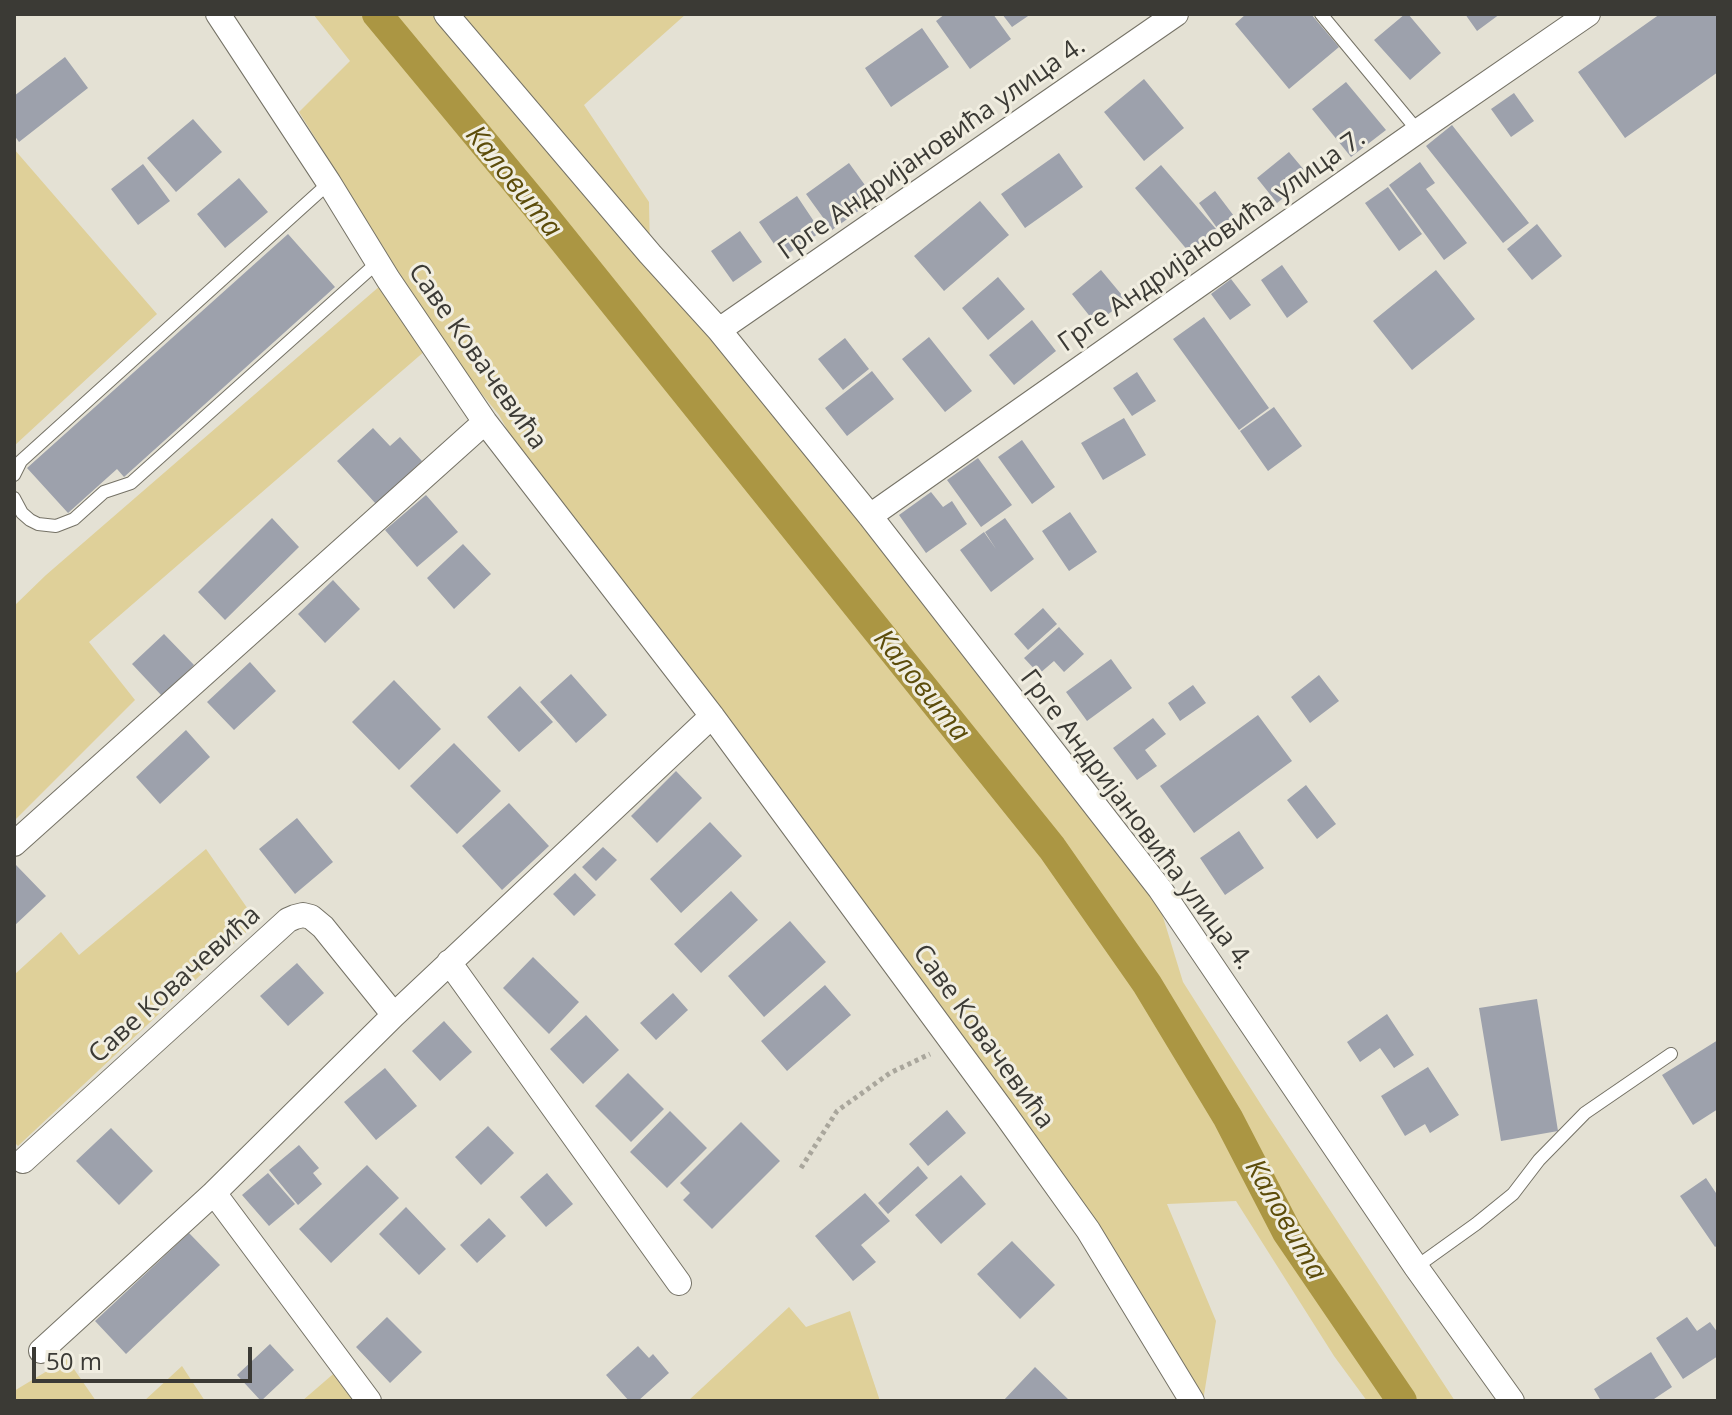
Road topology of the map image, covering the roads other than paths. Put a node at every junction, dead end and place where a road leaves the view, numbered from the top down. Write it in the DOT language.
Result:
graph roads {
  1 [pos="218,14"];
  2 [pos="446,14"];
  3 [pos="1176,14"];
  4 [pos="1321,14"];
  5 [pos="1588,14"];
  6 [pos="1418,131"];
  7 [pos="329,183"];
  8 [pos="378,262"];
  9 [pos="719,330"];
  10 [pos="485,422"];
  11 [pos="14,475"];
  12 [pos="14,498"];
  13 [pos="870,516"];
  14 [pos="712,716"];
  15 [pos="14,844"];
  16 [pos="449,962"];
  17 [pos="394,1015"];
  18 [pos="1671,1054"];
  19 [pos="23,1161"];
  20 [pos="214,1193"];
  21 [pos="1416,1267"];
  22 [pos="679,1283"];
  23 [pos="41,1351"];
  24 [pos="369,1401"];
  25 [pos="1192,1401"];
  26 [pos="1512,1401"];
  1 -- 7 [label="street, Саве Ковачевића"];
  2 -- 9 [label="street, Грге Андријановића улица 4."];
  3 -- 9 [label="street, Грге Андријановића улица 4."];
  4 -- 6 [label="lane"];
  5 -- 6 [label="street, Грге Андријановића улица 7."];
  6 -- 13 [label="street, Грге Андријановића улица 7."];
  7 -- 8 [label="street, Саве Ковачевића"];
  7 -- 11 [label="lane"];
  8 -- 10 [label="street, Саве Ковачевића"];
  8 -- 12 [label="lane"];
  9 -- 13 [label="street, Грге Андријановића улица 4."];
  10 -- 14 [label="street, Саве Ковачевића"];
  10 -- 15 [label="street"];
  13 -- 21 [label="street, Грге Андријановића улица 4."];
  14 -- 16 [label="street"];
  14 -- 25 [label="street, Саве Ковачевића"];
  16 -- 17 [label="street"];
  16 -- 22 [label="street"];
  17 -- 19 [label="street, Саве Ковачевића"];
  17 -- 20 [label="street"];
  18 -- 21 [label="lane"];
  20 -- 23 [label="street"];
  20 -- 24 [label="street"];
  21 -- 26 [label="street, Грге Андријановића улица 4."];
}
